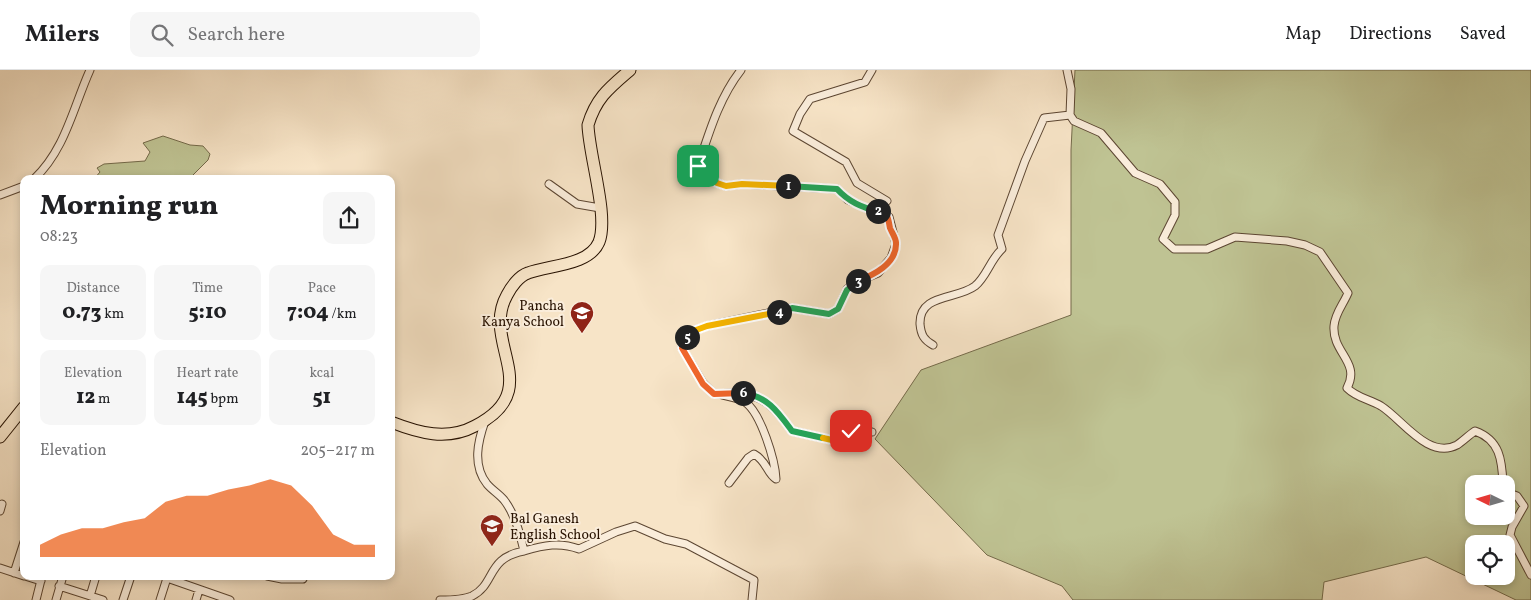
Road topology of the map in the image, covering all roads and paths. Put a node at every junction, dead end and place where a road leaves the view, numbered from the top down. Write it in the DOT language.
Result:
graph roads {
  1 [pos="90,70"];
  2 [pos="630,70"];
  3 [pos="741,70"];
  4 [pos="872,70"];
  5 [pos="1067,70"];
  6 [pos="1070,115"];
  7 [pos="38,175"];
  8 [pos="549,184"];
  9 [pos="20,188"];
  10 [pos="0,195"];
  11 [pos="887,201"];
  12 [pos="600,208"];
  13 [pos="933,345"];
  14 [pos="714,394"];
  15 [pos="20,412"];
  16 [pos="485,420"];
  17 [pos="395,423"];
  18 [pos="872,432"];
  19 [pos="0,437"];
  20 [pos="1502,475"];
  21 [pos="729,483"];
  22 [pos="1515,495"];
  23 [pos="1515,521"];
  24 [pos="1513,525"];
  25 [pos="524,551"];
  26 [pos="20,554"];
  27 [pos="0,568"];
  28 [pos="14,573"];
  29 [pos="20,575"];
  30 [pos="1531,575"];
  31 [pos="42,580"];
  32 [pos="61,580"];
  33 [pos="95,580"];
  34 [pos="130,580"];
  35 [pos="166,580"];
  36 [pos="172,580"];
  37 [pos="59,586"];
  38 [pos="199,590"];
  39 [pos="90,596"];
  40 [pos="36,600"];
  41 [pos="56,600"];
  42 [pos="104,600"];
  43 [pos="123,600"];
  44 [pos="160,600"];
  45 [pos="196,600"];
  46 [pos="230,600"];
  47 [pos="440,600"];
  48 [pos="752,600"];
  1 -- 7 [label="street"];
  2 -- 12 [label="highway"];
  3 -- 14 [label="street"];
  4 -- 11 [label="street"];
  5 -- 6 [label="street"];
  6 -- 13 [label="street"];
  6 -- 20 [label="street"];
  8 -- 12 [label="street"];
  9 -- 10 [label="street"];
  12 -- 16 [label="highway"];
  14 -- 18 [label="street"];
  14 -- 21 [label="street"];
  15 -- 19 [label="highway"];
  16 -- 17 [label="highway"];
  16 -- 25 [label="street"];
  22 -- 23 [label="street"];
  24 -- 30 [label="street"];
  25 -- 47 [label="street"];
  25 -- 48 [label="street"];
  26 -- 28 [label="street"];
  27 -- 28 [label="street"];
  28 -- 29 [label="street"];
  31 -- 40 [label="street"];
  32 -- 37 [label="street"];
  33 -- 39 [label="street"];
  34 -- 43 [label="street"];
  35 -- 44 [label="street"];
  36 -- 38 [label="street"];
  37 -- 39 [label="street"];
  37 -- 41 [label="street"];
  38 -- 45 [label="street"];
  38 -- 46 [label="street"];
  39 -- 42 [label="street"];
}
